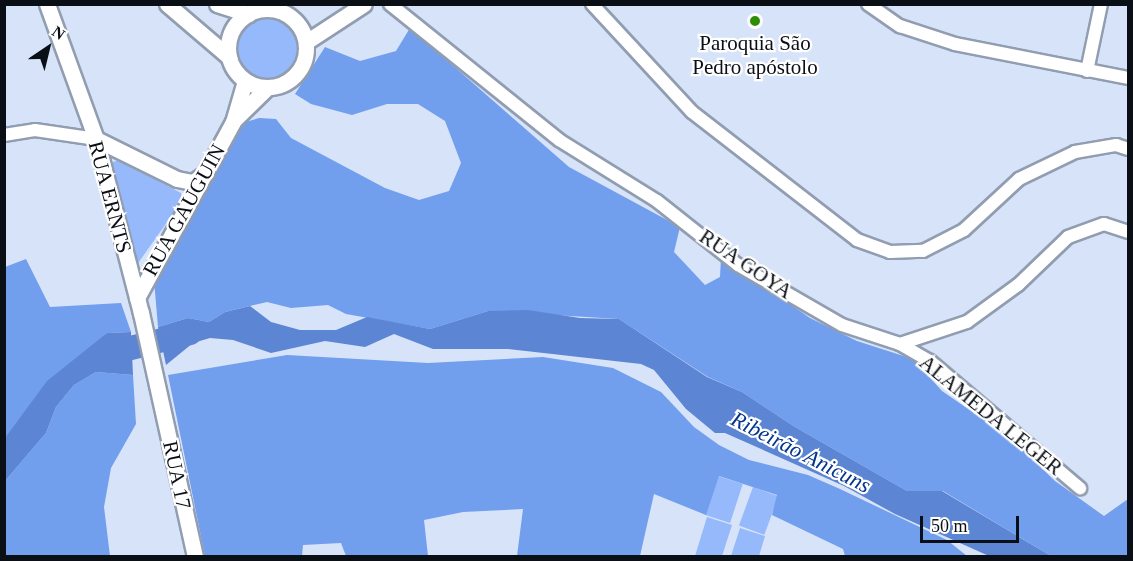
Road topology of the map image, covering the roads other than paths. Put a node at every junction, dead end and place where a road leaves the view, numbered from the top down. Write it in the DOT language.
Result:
graph roads {
  1 [pos="47,4"];
  2 [pos="167,4"];
  3 [pos="217,4"];
  4 [pos="364,4"];
  5 [pos="390,4"];
  6 [pos="592,4"];
  7 [pos="868,4"];
  8 [pos="1101,4"];
  9 [pos="280,7"];
  10 [pos="248,14"];
  11 [pos="306,42"];
  12 [pos="229,57"];
  13 [pos="1087,71"];
  14 [pos="1128,78"];
  15 [pos="245,81"];
  16 [pos="268,87"];
  17 [pos="233,122"];
  18 [pos="4,135"];
  19 [pos="96,139"];
  20 [pos="1128,149"];
  21 [pos="206,173"];
  22 [pos="1128,232"];
  23 [pos="139,306"];
  24 [pos="900,344"];
  25 [pos="159,393"];
  26 [pos="1080,488"];
  27 [pos="195,556"];
  1 -- 19 [label="street, RUA ERNTS"];
  2 -- 12 [label="street"];
  3 -- 10 [label="street"];
  4 -- 11 [label="street"];
  5 -- 24 [label="street, RUA GOYA"];
  6 -- 20 [label="street"];
  7 -- 13 [label="street"];
  8 -- 13 [label="street"];
  9 -- 10 [label="street"];
  9 -- 11 [label="street"];
  10 -- 12 [label="street"];
  11 -- 16 [label="street"];
  12 -- 15 [label="street"];
  13 -- 14 [label="street"];
  15 -- 16 [label="street"];
  15 -- 17 [label="street, RUA GAUGUIN"];
  16 -- 17 [label="street, RUA GAUGUIN"];
  17 -- 21 [label="street, RUA GAUGUIN"];
  18 -- 19 [label="street"];
  19 -- 21 [label="street"];
  19 -- 23 [label="street, RUA ERNTS"];
  21 -- 23 [label="street, RUA GAUGUIN"];
  22 -- 24 [label="street"];
  23 -- 25 [label="street, RUA ERNTS"];
  24 -- 26 [label="street, ALAMEDA LEGER"];
  25 -- 27 [label="street, RUA 17"];
}
